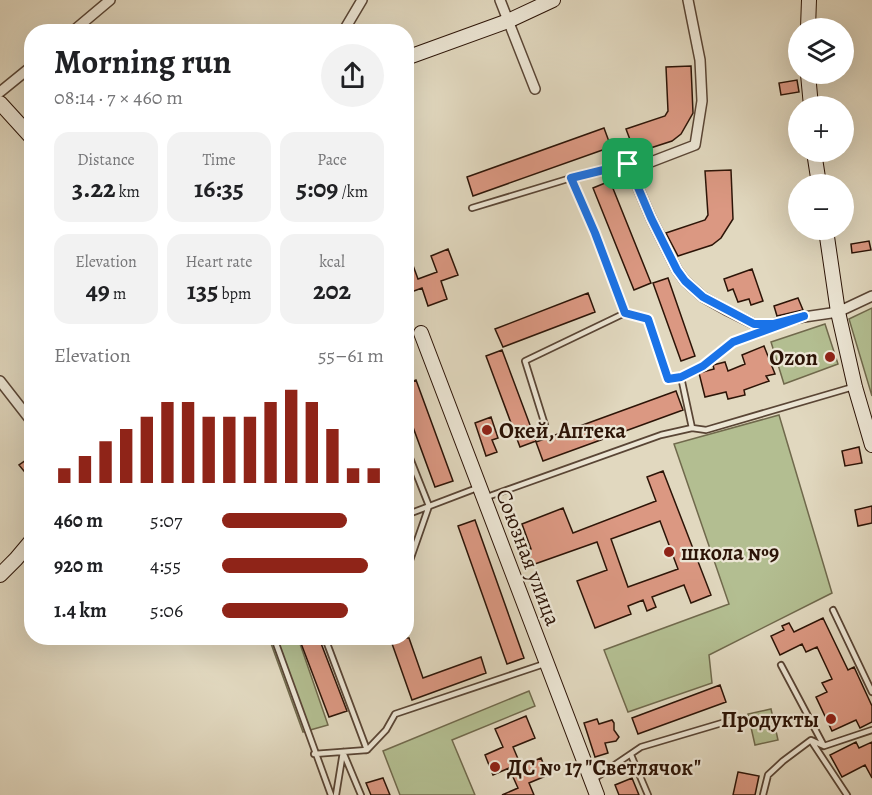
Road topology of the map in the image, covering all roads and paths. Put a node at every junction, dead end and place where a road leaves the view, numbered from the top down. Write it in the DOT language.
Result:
graph roads {
  1 [pos="110,0"];
  2 [pos="362,0"];
  3 [pos="500,0"];
  4 [pos="554,0"];
  5 [pos="688,0"];
  6 [pos="809,0"];
  7 [pos="808,18"];
  8 [pos="508,21"];
  9 [pos="82,24"];
  10 [pos="348,24"];
  11 [pos="414,55"];
  12 [pos="24,72"];
  13 [pos="535,89"];
  14 [pos="0,92"];
  15 [pos="0,103"];
  16 [pos="24,129"];
  17 [pos="628,164"];
  18 [pos="571,178"];
  19 [pos="472,208"];
  20 [pos="827,240"];
  21 [pos="872,296"];
  22 [pos="838,312"];
  23 [pos="625,313"];
  24 [pos="804,316"];
  25 [pos="421,333"];
  26 [pos="681,377"];
  27 [pos="0,381"];
  28 [pos="855,387"];
  29 [pos="24,412"];
  30 [pos="545,425"];
  31 [pos="692,428"];
  32 [pos="872,445"];
  33 [pos="414,468"];
  34 [pos="482,492"];
  35 [pos="429,506"];
  36 [pos="414,511"];
  37 [pos="24,548"];
  38 [pos="414,549"];
  39 [pos="0,574"];
  40 [pos="833,610"];
  41 [pos="276,645"];
  42 [pos="329,645"];
  43 [pos="547,663"];
  44 [pos="781,665"];
  45 [pos="872,692"];
  46 [pos="732,720"];
  47 [pos="872,730"];
  48 [pos="811,740"];
  49 [pos="824,746"];
  50 [pos="367,750"];
  51 [pos="343,752"];
  52 [pos="314,754"];
  53 [pos="631,755"];
  54 [pos="592,781"];
  55 [pos="331,795"];
  56 [pos="336,795"];
  57 [pos="361,795"];
  58 [pos="597,795"];
  59 [pos="648,795"];
  60 [pos="763,795"];
  61 [pos="847,795"];
  1 -- 9 [label="street"];
  2 -- 10 [label="street"];
  3 -- 8 [label="street"];
  4 -- 8 [label="street"];
  5 -- 17 [label="street"];
  6 -- 7 [label="street"];
  8 -- 11 [label="street"];
  8 -- 13 [label="street"];
  12 -- 14 [label="street"];
  15 -- 16 [label="street"];
  17 -- 18 [label="lane"];
  17 -- 24 [label="street"];
  18 -- 19 [label="lane"];
  18 -- 23 [label="lane"];
  20 -- 22 [label="street"];
  21 -- 22 [label="street"];
  22 -- 24 [label="street"];
  22 -- 28 [label="street"];
  23 -- 26 [label="lane"];
  23 -- 30 [label="lane"];
  24 -- 26 [label="lane"];
  25 -- 34 [label="street, Союзная улица"];
  26 -- 31 [label="lane"];
  27 -- 29 [label="street"];
  28 -- 31 [label="lane"];
  28 -- 32 [label="street"];
  31 -- 34 [label="lane"];
  33 -- 35 [label="lane"];
  34 -- 35 [label="lane"];
  34 -- 43 [label="street, Союзная улица"];
  35 -- 36 [label="lane"];
  35 -- 38 [label="lane"];
  37 -- 39 [label="street"];
  40 -- 45 [label="lane"];
  41 -- 52 [label="lane"];
  42 -- 50 [label="lane"];
  43 -- 50 [label="lane"];
  43 -- 54 [label="street, Союзная улица"];
  44 -- 49 [label="lane"];
  46 -- 53 [label="lane"];
  47 -- 49 [label="lane"];
  48 -- 49 [label="lane"];
  48 -- 60 [label="lane"];
  48 -- 61 [label="lane"];
  50 -- 51 [label="lane"];
  51 -- 52 [label="lane"];
  51 -- 56 [label="lane"];
  51 -- 57 [label="lane"];
  52 -- 55 [label="lane"];
  53 -- 54 [label="lane"];
  53 -- 59 [label="lane"];
  54 -- 58 [label="street, Союзная улица"];
}
